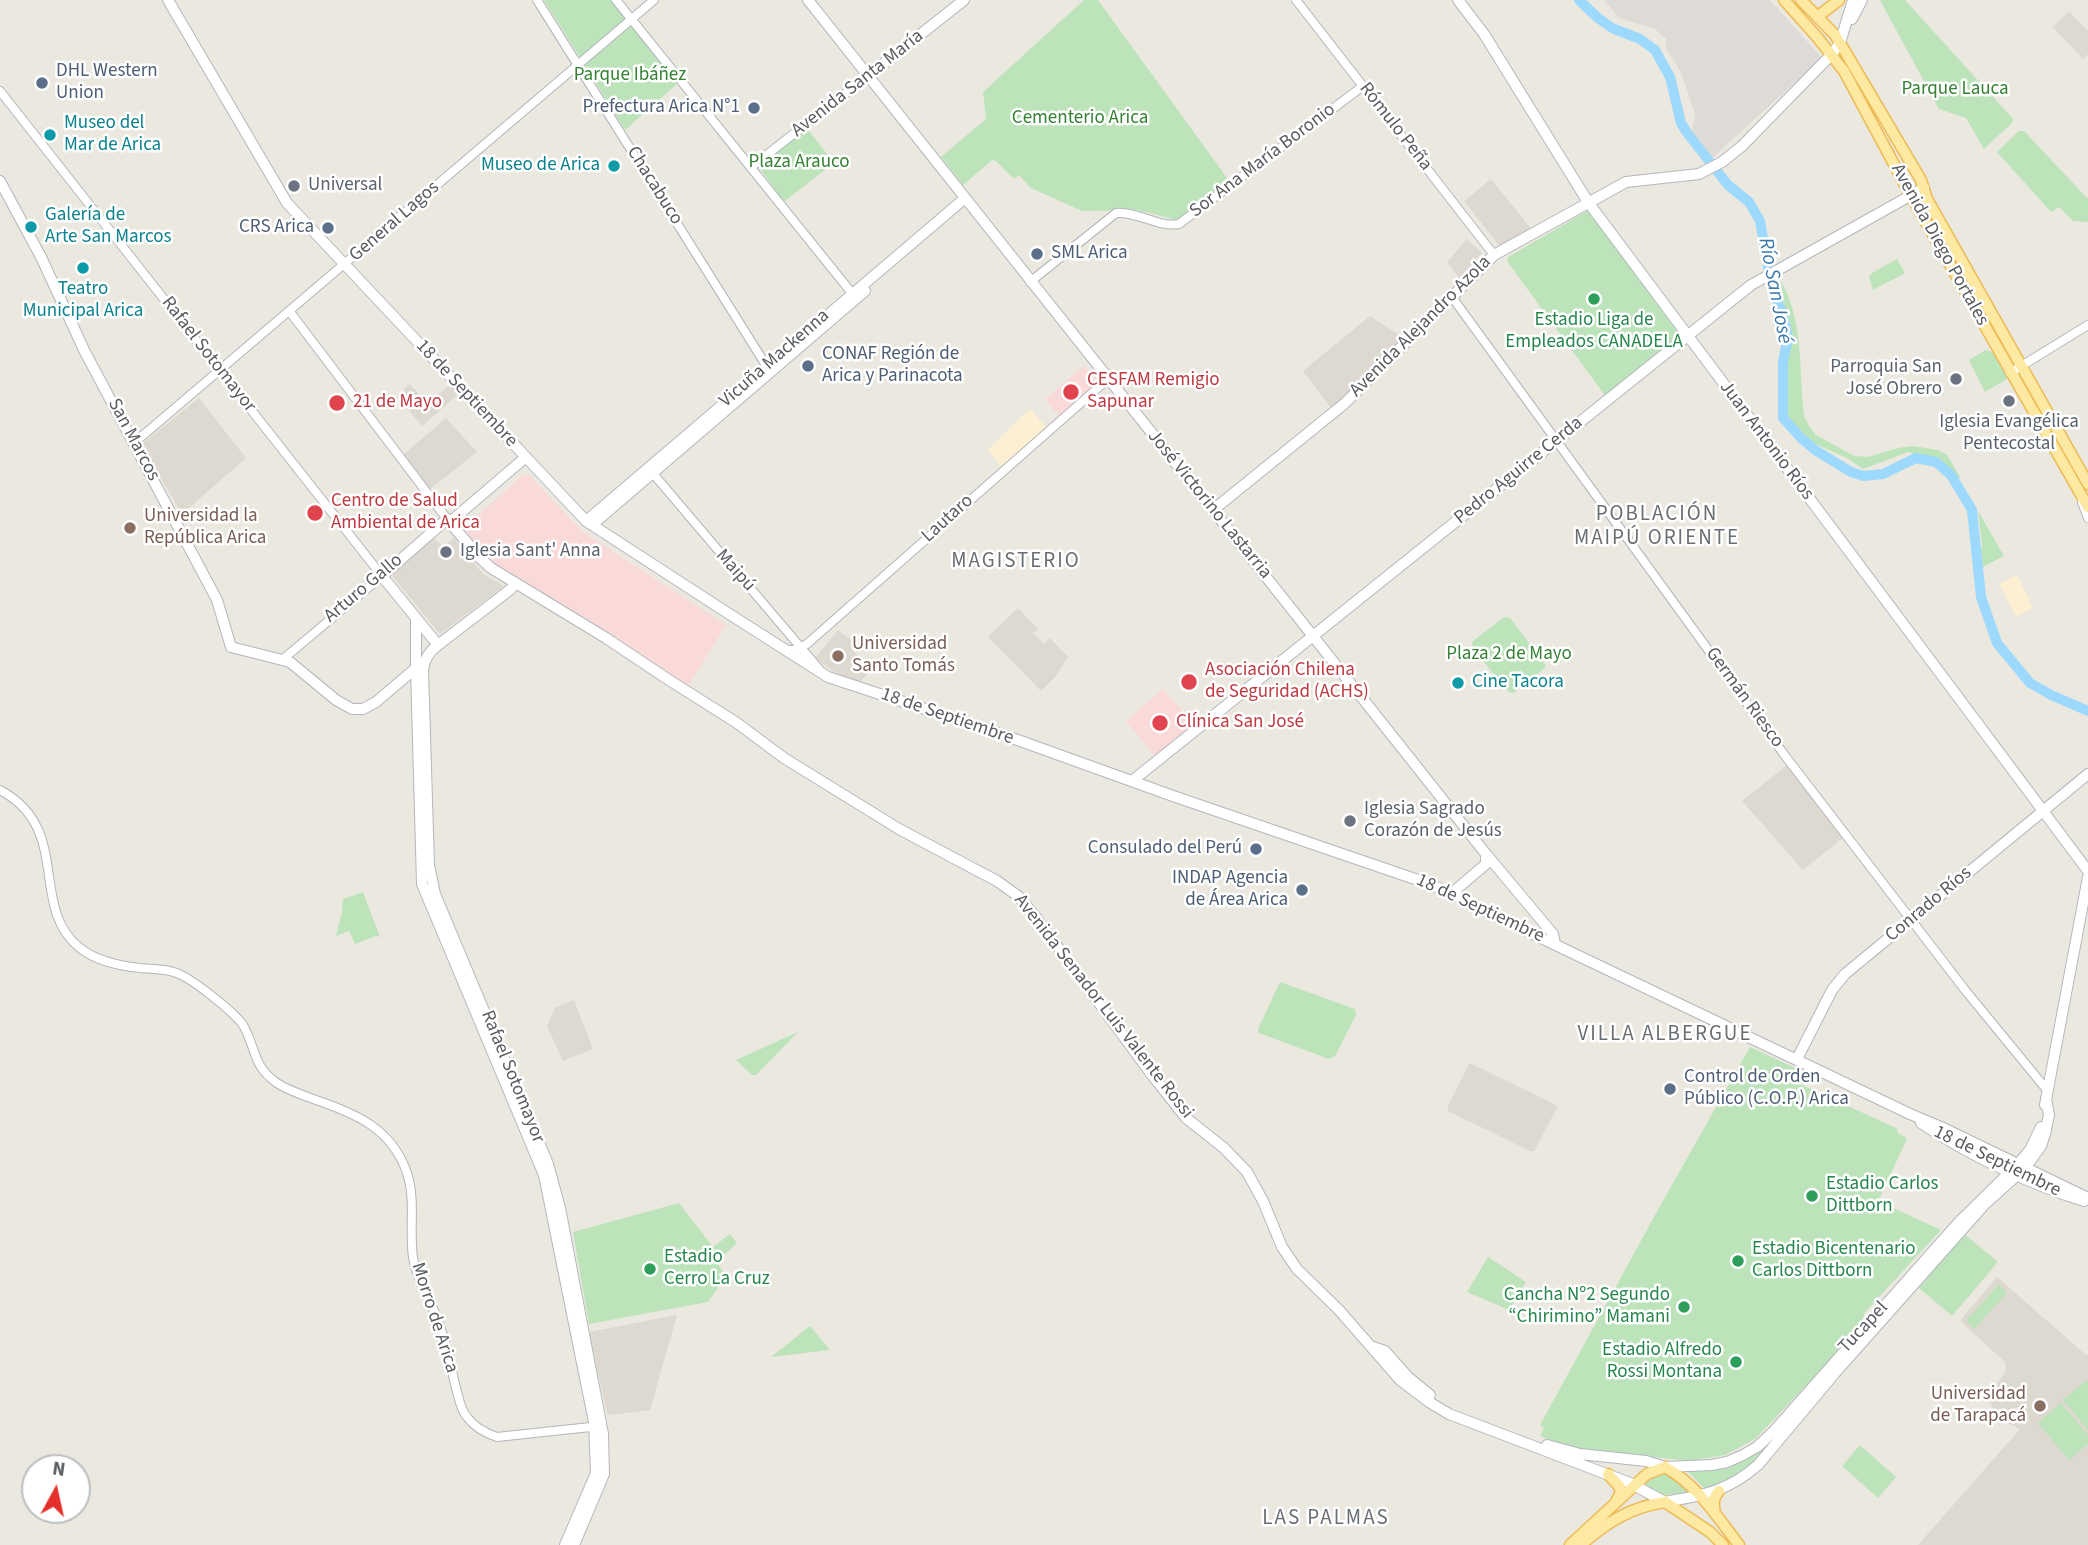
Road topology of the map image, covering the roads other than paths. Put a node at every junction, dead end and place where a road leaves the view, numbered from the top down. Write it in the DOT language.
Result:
graph roads {
  1 [pos="168,0"];
  2 [pos="537,0"];
  3 [pos="616,0"];
  4 [pos="654,0"];
  5 [pos="808,0"];
  6 [pos="964,0"];
  7 [pos="1296,0"];
  8 [pos="1458,0"];
  9 [pos="1784,0"];
  10 [pos="1801,0"];
  11 [pos="1839,0"];
  12 [pos="1853,0"];
  13 [pos="1861,0"];
  14 [pos="1817,17"];
  15 [pos="631,20"];
  16 [pos="1842,39"];
  17 [pos="1832,54"];
  18 [pos="578,66"];
  19 [pos="878,68"];
  20 [pos="868,76"];
  21 [pos="1363,86"];
  22 [pos="878,89"];
  23 [pos="0,91"];
  24 [pos="751,167"];
  25 [pos="0,181"];
  26 [pos="1924,188"];
  27 [pos="1911,196"];
  28 [pos="966,202"];
  29 [pos="1588,202"];
  30 [pos="1494,255"];
  31 [pos="345,264"];
  32 [pos="1030,282"];
  33 [pos="854,296"];
  34 [pos="1452,297"];
  35 [pos="290,312"];
  36 [pos="2088,325"];
  37 [pos="1688,335"];
  38 [pos="2022,366"];
  39 [pos="769,369"];
  40 [pos="220,370"];
  41 [pos="2011,373"];
  42 [pos="1108,379"];
  43 [pos="1556,440"];
  44 [pos="134,443"];
  45 [pos="526,457"];
  46 [pos="651,471"];
  47 [pos="2088,484"];
  48 [pos="2085,503"];
  49 [pos="1213,510"];
  50 [pos="2088,517"];
  51 [pos="449,521"];
  52 [pos="589,523"];
  53 [pos="382,576"];
  54 [pos="515,583"];
  55 [pos="416,619"];
  56 [pos="1313,635"];
  57 [pos="438,645"];
  58 [pos="802,648"];
  59 [pos="784,649"];
  60 [pos="282,660"];
  61 [pos="419,672"];
  62 [pos="823,673"];
  63 [pos="1156,763"];
  64 [pos="2088,774"];
  65 [pos="1132,781"];
  66 [pos="1151,788"];
  67 [pos="0,790"];
  68 [pos="2043,811"];
  69 [pos="1486,854"];
  70 [pos="2088,871"];
  71 [pos="2088,877"];
  72 [pos="1452,893"];
  73 [pos="1912,920"];
  74 [pos="1555,944"];
  75 [pos="1797,1059"];
  76 [pos="2047,1094"];
  77 [pos="1910,1114"];
  78 [pos="2035,1154"];
  79 [pos="1991,1162"];
  80 [pos="2018,1170"];
  81 [pos="2040,1175"];
  82 [pos="1993,1187"];
  83 [pos="2088,1200"];
  84 [pos="1373,1347"];
  85 [pos="598,1426"];
  86 [pos="1665,1467"];
  87 [pos="1608,1474"];
  88 [pos="1634,1485"];
  89 [pos="1719,1491"];
  90 [pos="1701,1496"];
  91 [pos="1665,1502"];
  92 [pos="1616,1503"];
  93 [pos="1715,1513"];
  94 [pos="565,1545"];
  95 [pos="574,1545"];
  96 [pos="1570,1545"];
  97 [pos="1581,1545"];
  98 [pos="1723,1545"];
  99 [pos="1739,1545"];
  1 -- 31 [label="main road, 18 de Septiembre"];
  2 -- 18 [label="street, Chacabuco"];
  3 -- 15 [label="street"];
  4 -- 15 [label="street, General Lagos"];
  5 -- 20 [label="main road, José Victorino Lastarria"];
  6 -- 19 [label="main road, Avenida Santa María"];
  7 -- 21 [label="street, Rómulo Peña"];
  8 -- 29 [label="main road, Juan Antonio Ríos"];
  9 -- 17 [label="main road, Avenida Diego Portales"];
  10 -- 14 [label="main road, Avenida Diego Portales"];
  11 -- 14 [label="main road"];
  12 -- 16 [label="main road, Avenida Alejandro Azola"];
  13 -- 16 [label="main road, Avenida Alejandro Azola"];
  14 -- 16 [label="main road, Avenida Diego Portales"];
  15 -- 18 [label="street, General Lagos"];
  15 -- 24 [label="street"];
  16 -- 17 [label="main road, Avenida Alejandro Azola"];
  16 -- 26 [label="main road, Avenida Diego Portales"];
  17 -- 27 [label="main road, Avenida Diego Portales"];
  17 -- 29 [label="main road, Avenida Alejandro Azola"];
  18 -- 31 [label="street, General Lagos"];
  18 -- 39 [label="street, Chacabuco"];
  19 -- 20 [label="main road, Avenida Santa María"];
  19 -- 22 [label="main road"];
  20 -- 22 [label="main road, José Victorino Lastarria"];
  20 -- 24 [label="street, Avenida Santa María"];
  21 -- 30 [label="street, Rómulo Peña"];
  21 -- 32 [label="street, Sor Ana María Boronio"];
  22 -- 28 [label="main road, José Victorino Lastarria"];
  23 -- 40 [label="street, Rafael Sotomayor"];
  24 -- 33 [label="street"];
  25 -- 44 [label="main road, San Marcos"];
  26 -- 27 [label="main road, Pedro Aguirre Cerda"];
  26 -- 38 [label="main road, Avenida Diego Portales"];
  27 -- 37 [label="main road, Pedro Aguirre Cerda"];
  27 -- 41 [label="main road, Avenida Diego Portales"];
  28 -- 32 [label="main road, José Victorino Lastarria"];
  28 -- 33 [label="main road, Vicuña Mackenna"];
  29 -- 30 [label="main road, Avenida Alejandro Azola"];
  29 -- 37 [label="main road, Juan Antonio Ríos"];
  30 -- 34 [label="main road, Avenida Alejandro Azola"];
  31 -- 35 [label="street, General Lagos"];
  31 -- 45 [label="main road, 18 de Septiembre"];
  32 -- 42 [label="main road, José Victorino Lastarria"];
  33 -- 39 [label="main road, Vicuña Mackenna"];
  34 -- 43 [label="street, Germán Riesco"];
  34 -- 49 [label="main road, Avenida Alejandro Azola"];
  35 -- 40 [label="street, General Lagos"];
  35 -- 51 [label="street"];
  36 -- 38 [label="street"];
  37 -- 43 [label="main road, Pedro Aguirre Cerda"];
  37 -- 68 [label="main road, Juan Antonio Ríos"];
  38 -- 41 [label="street"];
  38 -- 47 [label="main road, Avenida Diego Portales"];
  39 -- 46 [label="main road, Vicuña Mackenna"];
  40 -- 44 [label="street, General Lagos"];
  40 -- 53 [label="street, Rafael Sotomayor"];
  41 -- 48 [label="main road, Avenida Diego Portales"];
  42 -- 49 [label="main road, José Victorino Lastarria"];
  42 -- 58 [label="street, Lautaro"];
  43 -- 56 [label="main road, Pedro Aguirre Cerda"];
  43 -- 73 [label="street, Germán Riesco"];
  44 -- 60 [label="main road, San Marcos"];
  45 -- 51 [label="main road, Arturo Gallo"];
  45 -- 52 [label="main road, 18 de Septiembre"];
  46 -- 52 [label="main road, Vicuña Mackenna"];
  46 -- 58 [label="street, Maipú"];
  48 -- 50 [label="street"];
  49 -- 56 [label="main road, José Victorino Lastarria"];
  51 -- 53 [label="main road, Arturo Gallo"];
  51 -- 54 [label="main road"];
  52 -- 59 [label="main road, 18 de Septiembre"];
  53 -- 55 [label="main road, Rafael Sotomayor"];
  53 -- 60 [label="street, Arturo Gallo"];
  54 -- 57 [label="main road"];
  54 -- 84 [label="main road, Avenida Senador Luis Valente Rossi"];
  55 -- 57 [label="main road, Rafael Sotomayor"];
  55 -- 61 [label="main road, Rafael Sotomayor"];
  56 -- 63 [label="main road, Pedro Aguirre Cerda"];
  56 -- 69 [label="main road, José Victorino Lastarria"];
  57 -- 61 [label="main road, Rafael Sotomayor"];
  58 -- 59 [label="street"];
  58 -- 62 [label="street, Maipú"];
  59 -- 62 [label="main road, 18 de Septiembre"];
  60 -- 61 [label="main road, San Marcos"];
  61 -- 85 [label="main road, Rafael Sotomayor"];
  62 -- 65 [label="main road, 18 de Septiembre"];
  63 -- 65 [label="main road, Pedro Aguirre Cerda"];
  63 -- 66 [label="main road"];
  64 -- 68 [label="main road, Conrado Ríos"];
  65 -- 66 [label="main road, 18 de Septiembre"];
  66 -- 72 [label="main road, 18 de Septiembre"];
  67 -- 85 [label="street, Morro de Arica"];
  68 -- 70 [label="main road, Juan Antonio Ríos"];
  68 -- 73 [label="main road, Conrado Ríos"];
  69 -- 72 [label="main road"];
  69 -- 74 [label="main road, José Victorino Lastarria"];
  71 -- 76 [label="main road, Tucapel"];
  72 -- 74 [label="main road, 18 de Septiembre"];
  73 -- 75 [label="main road, Conrado Ríos"];
  73 -- 76 [label="street, Germán Riesco"];
  74 -- 75 [label="main road, 18 de Septiembre"];
  75 -- 77 [label="main road, 18 de Septiembre"];
  76 -- 78 [label="main road, Tucapel"];
  76 -- 80 [label="main road, Tucapel"];
  77 -- 79 [label="main road, 18 de Septiembre"];
  77 -- 80 [label="main road, 18 de Septiembre"];
  78 -- 80 [label="main road, Tucapel"];
  78 -- 81 [label="main road"];
  79 -- 80 [label="main road, 18 de Septiembre"];
  79 -- 82 [label="main road"];
  80 -- 81 [label="main road, 18 de Septiembre"];
  80 -- 82 [label="main road, Tucapel"];
  80 -- 83 [label="main road, 18 de Septiembre"];
  80 -- 89 [label="main road, Tucapel"];
  81 -- 83 [label="main road, 18 de Septiembre"];
  82 -- 86 [label="main road, Tucapel"];
  84 -- 86 [label="main road, Avenida Senador Luis Valente Rossi"];
  84 -- 87 [label="main road, Avenida Senador Luis Valente Rossi"];
  85 -- 94 [label="main road, Rafael Sotomayor"];
  85 -- 95 [label="main road, Rafael Sotomayor"];
  86 -- 88 [label="main road"];
  86 -- 90 [label="main road"];
  87 -- 88 [label="main road, Avenida Senador Luis Valente Rossi"];
  87 -- 92 [label="main road"];
  88 -- 91 [label="main road, Avenida Senador Luis Valente Rossi"];
  88 -- 92 [label="main road"];
  89 -- 90 [label="main road, Tucapel"];
  89 -- 93 [label="main road"];
  90 -- 91 [label="main road, Tucapel"];
  90 -- 93 [label="main road"];
  91 -- 97 [label="main road"];
  91 -- 98 [label="main road"];
  92 -- 96 [label="main road"];
  93 -- 99 [label="main road"];
}
